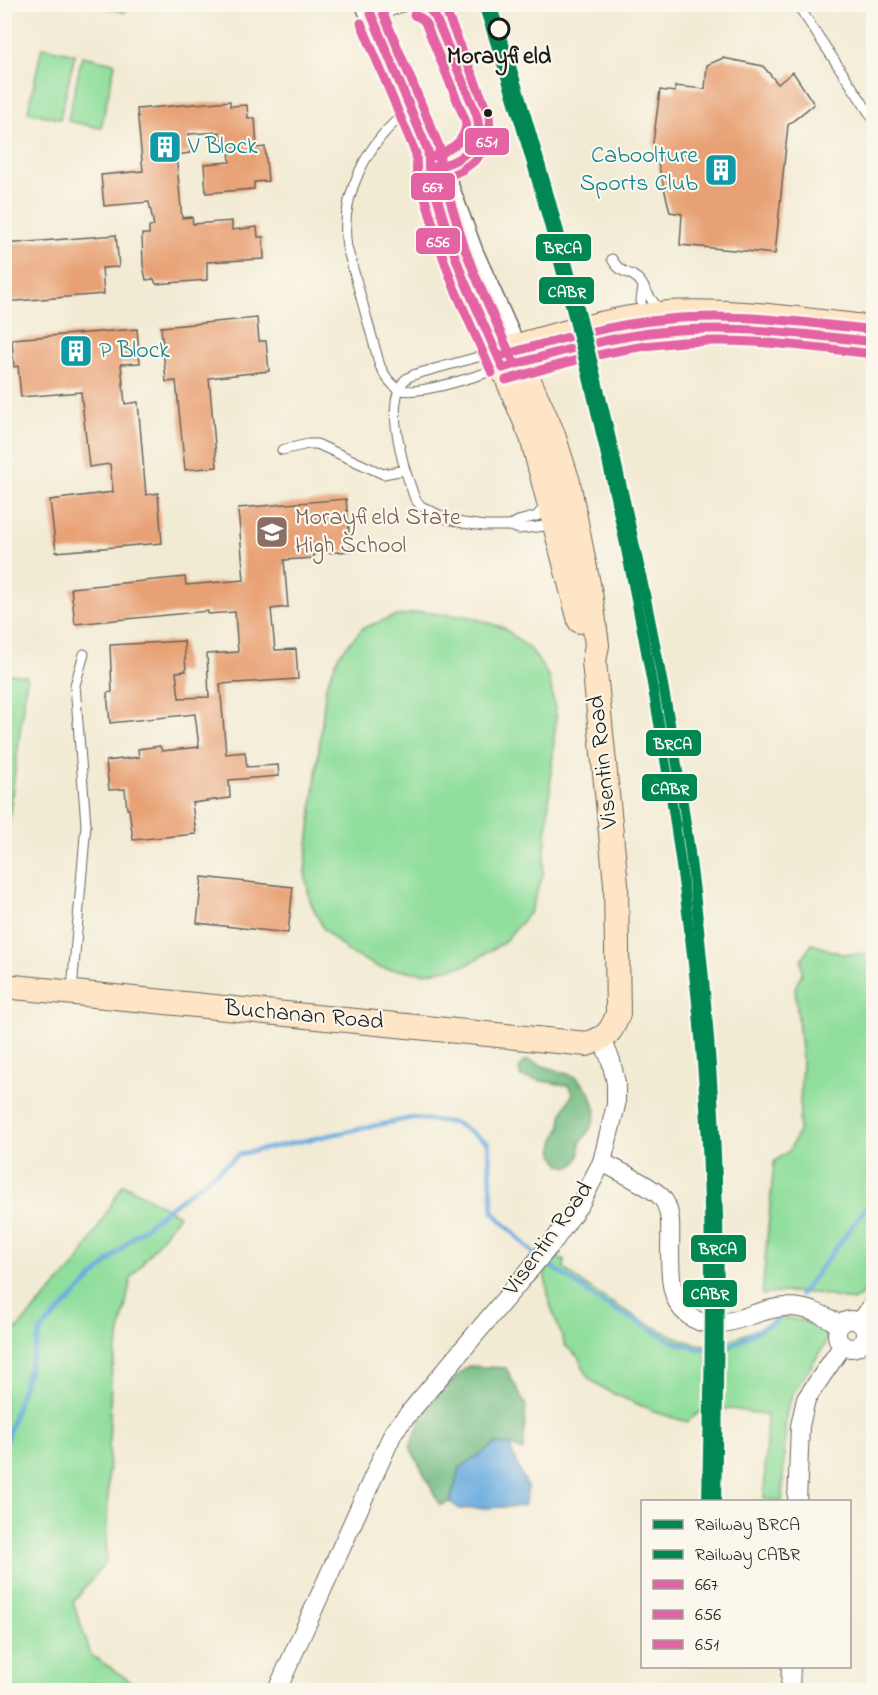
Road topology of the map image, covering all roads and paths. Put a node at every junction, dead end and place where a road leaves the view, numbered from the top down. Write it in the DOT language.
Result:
graph roads {
  1 [pos="417,4"];
  2 [pos="797,4"];
  3 [pos="407,5"];
  4 [pos="369,11"];
  5 [pos="410,110"];
  6 [pos="873,120"];
  7 [pos="432,162"];
  8 [pos="612,259"];
  9 [pos="873,286"];
  10 [pos="643,287"];
  11 [pos="657,320"];
  12 [pos="872,335"];
  13 [pos="508,357"];
  14 [pos="398,390"];
  15 [pos="282,450"];
  16 [pos="405,470"];
  17 [pos="549,500"];
  18 [pos="510,526"];
  19 [pos="556,530"];
  20 [pos="84,654"];
  21 [pos="594,662"];
  22 [pos="4,986"];
  23 [pos="72,993"];
  24 [pos="602,1039"];
  25 [pos="602,1162"];
  26 [pos="873,1303"];
  27 [pos="860,1322"];
  28 [pos="840,1325"];
  29 [pos="843,1345"];
  30 [pos="868,1346"];
  31 [pos="797,1500"];
  32 [pos="790,1668"];
  33 [pos="278,1690"];
  34 [pos="790,1690"];
  1 -- 3 [label="lane"];
  1 -- 7 [label="lane"];
  2 -- 6 [label="lane"];
  3 -- 4 [label="lane"];
  4 -- 5 [label="street"];
  5 -- 7 [label="street"];
  5 -- 14 [label="lane"];
  7 -- 13 [label="street"];
  8 -- 10 [label="lane"];
  9 -- 12 [label="lane"];
  10 -- 11 [label="lane"];
  10 -- 11 [label="lane"];
  11 -- 12 [label="main road"];
  11 -- 13 [label="main road"];
  13 -- 14 [label="lane"];
  13 -- 14 [label="lane"];
  13 -- 17 [label="main road, Visentin Road"];
  13 -- 21 [label="main road, Visentin Road"];
  14 -- 16 [label="lane"];
  15 -- 16 [label="lane"];
  16 -- 18 [label="lane"];
  17 -- 18 [label="lane"];
  17 -- 19 [label="main road, Visentin Road"];
  18 -- 19 [label="lane"];
  19 -- 21 [label="main road, Visentin Road"];
  20 -- 23 [label="lane"];
  21 -- 24 [label="main road, Visentin Road"];
  22 -- 23 [label="main road, Buchanan Road"];
  23 -- 24 [label="main road, Buchanan Road"];
  24 -- 25 [label="street, Visentin Road"];
  25 -- 28 [label="street"];
  25 -- 33 [label="street, Visentin Road"];
  26 -- 27 [label="street"];
  27 -- 28 [label="street"];
  27 -- 30 [label="street"];
  28 -- 29 [label="street"];
  29 -- 30 [label="street"];
  29 -- 31 [label="street"];
  32 -- 34 [label="street"];
}
